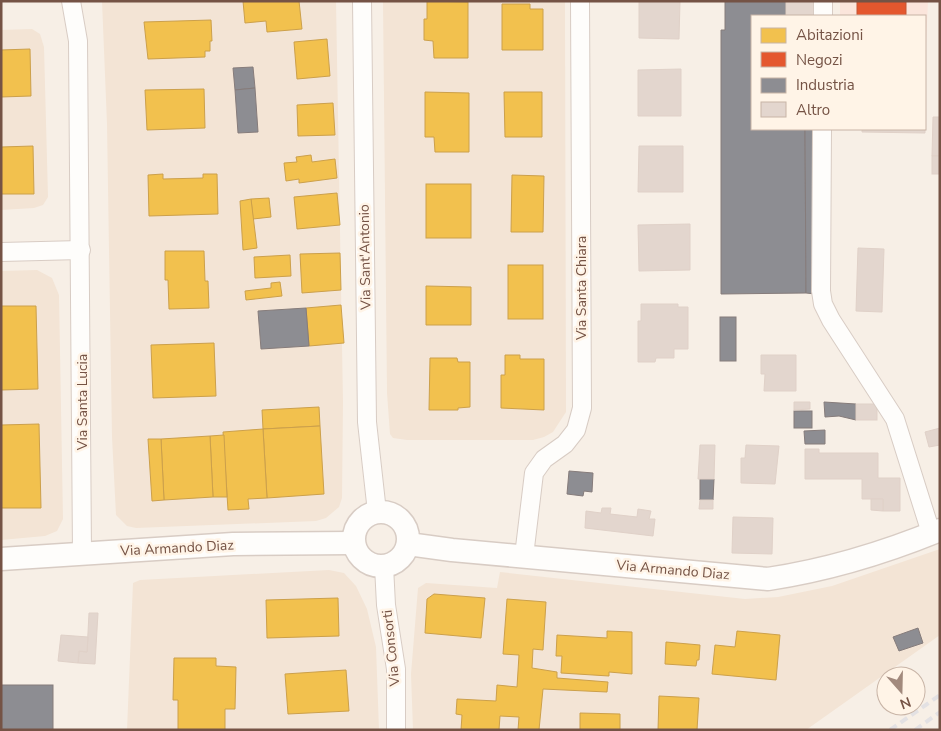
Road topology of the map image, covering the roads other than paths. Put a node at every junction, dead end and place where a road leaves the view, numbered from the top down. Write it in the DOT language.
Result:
graph roads {
  1 [pos="71,1"];
  2 [pos="362,1"];
  3 [pos="580,1"];
  4 [pos="824,1"];
  5 [pos="823,15"];
  6 [pos="822,130"];
  7 [pos="81,250"];
  8 [pos="1,252"];
  9 [pos="377,512"];
  10 [pos="936,532"];
  11 [pos="354,543"];
  12 [pos="408,544"];
  13 [pos="82,554"];
  14 [pos="524,556"];
  15 [pos="1,559"];
  16 [pos="384,566"];
  17 [pos="396,730"];
  1 -- 7 [label="street, Via Santa Lucia"];
  2 -- 9 [label="street, Via Sant'Antonio"];
  3 -- 14 [label="street, Via Santa Chiara"];
  4 -- 5 [label="street"];
  6 -- 10 [label="street, Via Armando Diaz"];
  7 -- 8 [label="street"];
  7 -- 13 [label="street, Via Santa Lucia"];
  9 -- 11 [label="street"];
  9 -- 12 [label="street"];
  10 -- 14 [label="street, Via Armando Diaz"];
  11 -- 13 [label="street, Via Armando Diaz"];
  11 -- 16 [label="street"];
  12 -- 14 [label="street, Via Armando Diaz"];
  12 -- 16 [label="street"];
  13 -- 15 [label="street, Via Armando Diaz"];
  16 -- 17 [label="street, Via Consorti"];
}
